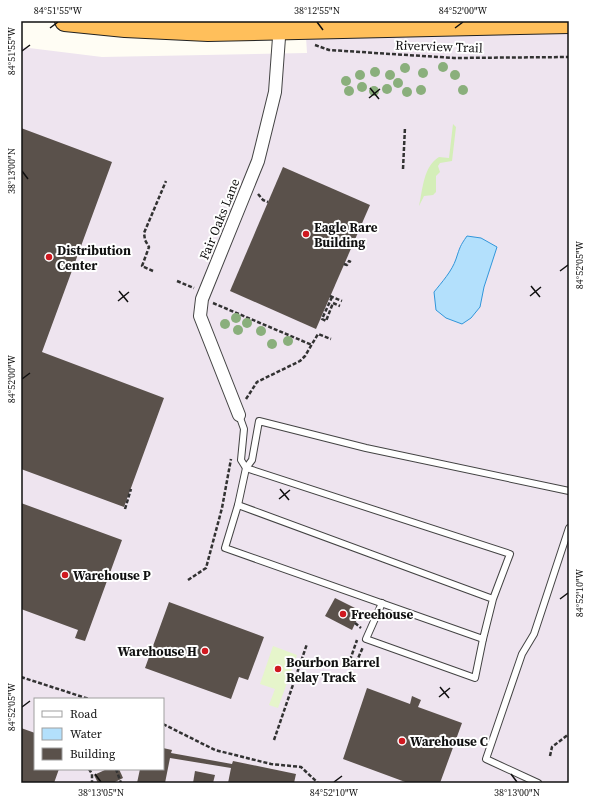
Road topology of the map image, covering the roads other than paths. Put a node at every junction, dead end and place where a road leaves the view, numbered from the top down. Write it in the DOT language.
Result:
graph roads {
  1 [pos="65,21"];
  2 [pos="569,23"];
  3 [pos="279,25"];
  4 [pos="239,415"];
  5 [pos="246,468"];
  6 [pos="569,491"];
  7 [pos="238,505"];
  8 [pos="569,528"];
  9 [pos="493,599"];
  10 [pos="382,603"];
  11 [pos="483,639"];
  12 [pos="538,783"];
  1 -- 3 [label="highway"];
  2 -- 3 [label="highway"];
  3 -- 4 [label="street, Fair Oaks Lane"];
  4 -- 5 [label="lane"];
  5 -- 6 [label="lane"];
  5 -- 7 [label="lane"];
  5 -- 9 [label="lane"];
  7 -- 9 [label="lane"];
  7 -- 10 [label="lane"];
  8 -- 12 [label="lane"];
  9 -- 11 [label="lane"];
  10 -- 11 [label="lane"];
  10 -- 11 [label="lane"];
}
